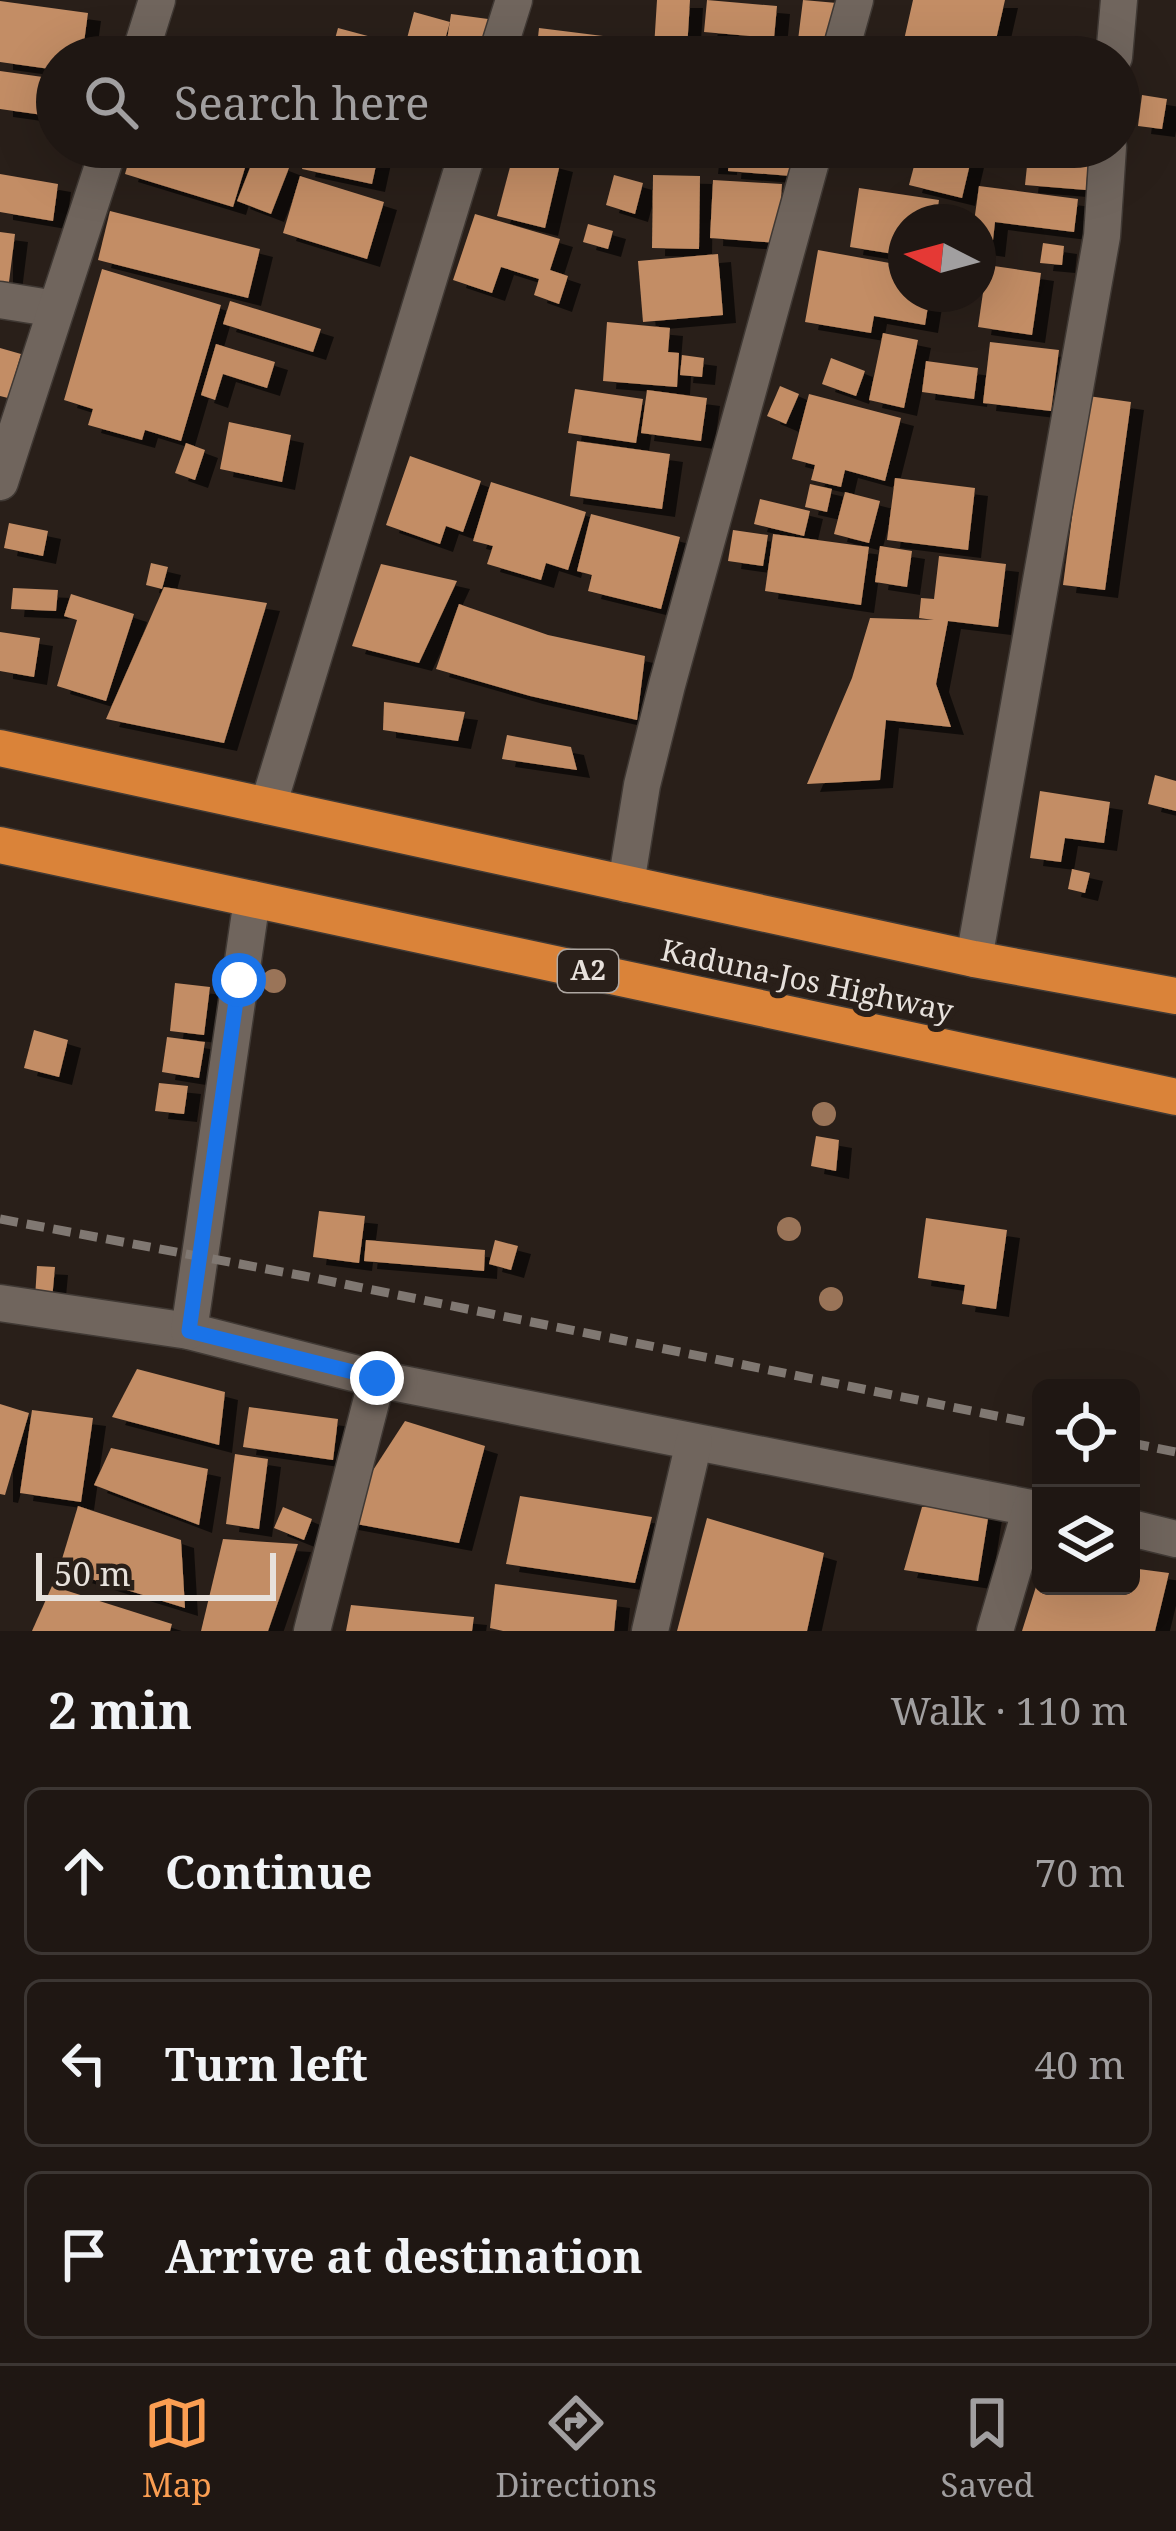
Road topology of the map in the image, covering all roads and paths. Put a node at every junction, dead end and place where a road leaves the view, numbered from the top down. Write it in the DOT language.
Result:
graph roads {
  1 [pos="157,0"];
  2 [pos="514,0"];
  3 [pos="855,0"];
  4 [pos="1118,0"];
  5 [pos="146,36"];
  6 [pos="503,36"];
  7 [pos="845,36"];
  8 [pos="1115,36"];
  9 [pos="102,168"];
  10 [pos="463,168"];
  11 [pos="808,168"];
  12 [pos="1107,168"];
  13 [pos="0,300"];
  14 [pos="56,310"];
  15 [pos="0,482"];
  16 [pos="0,748"];
  17 [pos="268,806"];
  18 [pos="0,845"];
  19 [pos="626,884"];
  20 [pos="252,899"];
  21 [pos="974,959"];
  22 [pos="1176,996"];
  23 [pos="1176,1097"];
  24 [pos="0,1304"];
  25 [pos="189,1331"];
  26 [pos="377,1378"];
  27 [pos="694,1442"];
  28 [pos="1032,1508"];
  29 [pos="1032,1521"];
  30 [pos="1140,1530"];
  31 [pos="1176,1539"];
  32 [pos="312,1631"];
  33 [pos="650,1631"];
  34 [pos="995,1631"];
  1 -- 5 [label="street"];
  2 -- 6 [label="street"];
  3 -- 7 [label="street"];
  4 -- 8 [label="street"];
  9 -- 14 [label="street"];
  10 -- 17 [label="street"];
  11 -- 19 [label="street"];
  12 -- 21 [label="street"];
  13 -- 14 [label="street"];
  14 -- 15 [label="street"];
  16 -- 17 [label="highway, Kaduna-Jos Highway"];
  17 -- 19 [label="highway, Kaduna-Jos Highway"];
  18 -- 20 [label="highway, Kaduna-Jos Highway / A2"];
  19 -- 21 [label="highway, Kaduna-Jos Highway"];
  20 -- 23 [label="highway, Kaduna-Jos Highway / A2"];
  20 -- 25 [label="street"];
  21 -- 22 [label="highway, Kaduna-Jos Highway"];
  24 -- 25 [label="street"];
  25 -- 26 [label="street"];
  26 -- 27 [label="street"];
  26 -- 32 [label="street"];
  27 -- 28 [label="street"];
  27 -- 33 [label="street"];
  29 -- 34 [label="street"];
  30 -- 31 [label="street"];
}
